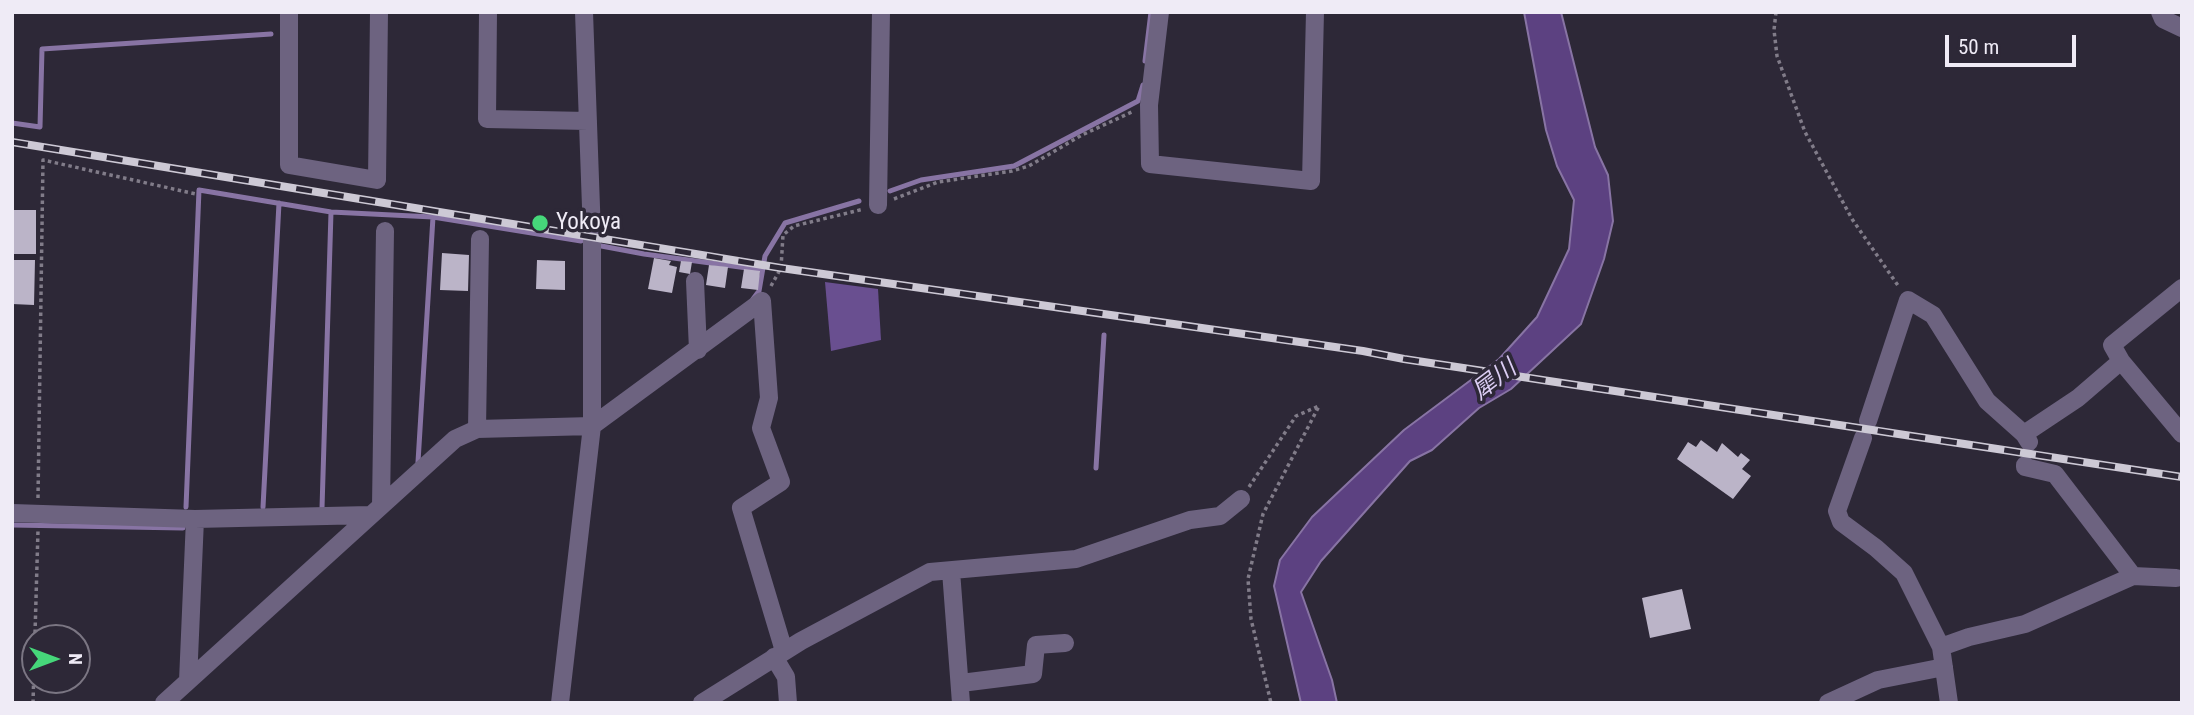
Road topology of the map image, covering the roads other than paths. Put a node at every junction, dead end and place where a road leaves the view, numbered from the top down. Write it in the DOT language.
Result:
graph roads {
  1 [pos="289,12"];
  2 [pos="379,12"];
  3 [pos="488,12"];
  4 [pos="584,12"];
  5 [pos="881,12"];
  6 [pos="1160,12"];
  7 [pos="1315,12"];
  8 [pos="2160,12"];
  9 [pos="2182,29"];
  10 [pos="588,121"];
  11 [pos="878,205"];
  12 [pos="385,231"];
  13 [pos="480,240"];
  14 [pos="695,281"];
  15 [pos="2182,288"];
  16 [pos="698,350"];
  17 [pos="2121,360"];
  18 [pos="592,426"];
  19 [pos="477,429"];
  20 [pos="2182,434"];
  21 [pos="2025,465"];
  22 [pos="1241,499"];
  23 [pos="375,510"];
  24 [pos="12,513"];
  25 [pos="195,519"];
  26 [pos="951,571"];
  27 [pos="2179,574"];
  28 [pos="2133,576"];
  29 [pos="2182,596"];
  30 [pos="1065,643"];
  31 [pos="1941,647"];
  32 [pos="779,654"];
  33 [pos="1944,667"];
  34 [pos="188,681"];
  35 [pos="961,683"];
  36 [pos="1852,698"];
  37 [pos="164,703"];
  38 [pos="561,703"];
  39 [pos="702,703"];
  40 [pos="788,703"];
  41 [pos="961,703"];
  42 [pos="1828,703"];
  43 [pos="1949,703"];
  1 -- 2 [label="street"];
  3 -- 10 [label="street"];
  4 -- 10 [label="street"];
  5 -- 11 [label="street"];
  6 -- 7 [label="street"];
  8 -- 9 [label="street"];
  10 -- 18 [label="street"];
  12 -- 23 [label="street"];
  13 -- 19 [label="street"];
  14 -- 16 [label="street"];
  15 -- 17 [label="street"];
  16 -- 18 [label="street"];
  16 -- 32 [label="street"];
  17 -- 20 [label="street"];
  17 -- 31 [label="street"];
  18 -- 19 [label="street"];
  18 -- 38 [label="street"];
  19 -- 23 [label="street"];
  21 -- 28 [label="street"];
  22 -- 26 [label="street"];
  23 -- 25 [label="street"];
  23 -- 34 [label="street"];
  24 -- 25 [label="street"];
  25 -- 34 [label="street"];
  26 -- 32 [label="street"];
  26 -- 35 [label="street"];
  27 -- 28 [label="street"];
  27 -- 29 [label="street"];
  28 -- 31 [label="street"];
  30 -- 35 [label="street"];
  31 -- 33 [label="street"];
  32 -- 39 [label="street"];
  32 -- 40 [label="street"];
  33 -- 36 [label="street"];
  33 -- 43 [label="street"];
  34 -- 37 [label="street"];
  35 -- 41 [label="street"];
  36 -- 42 [label="street"];
}
